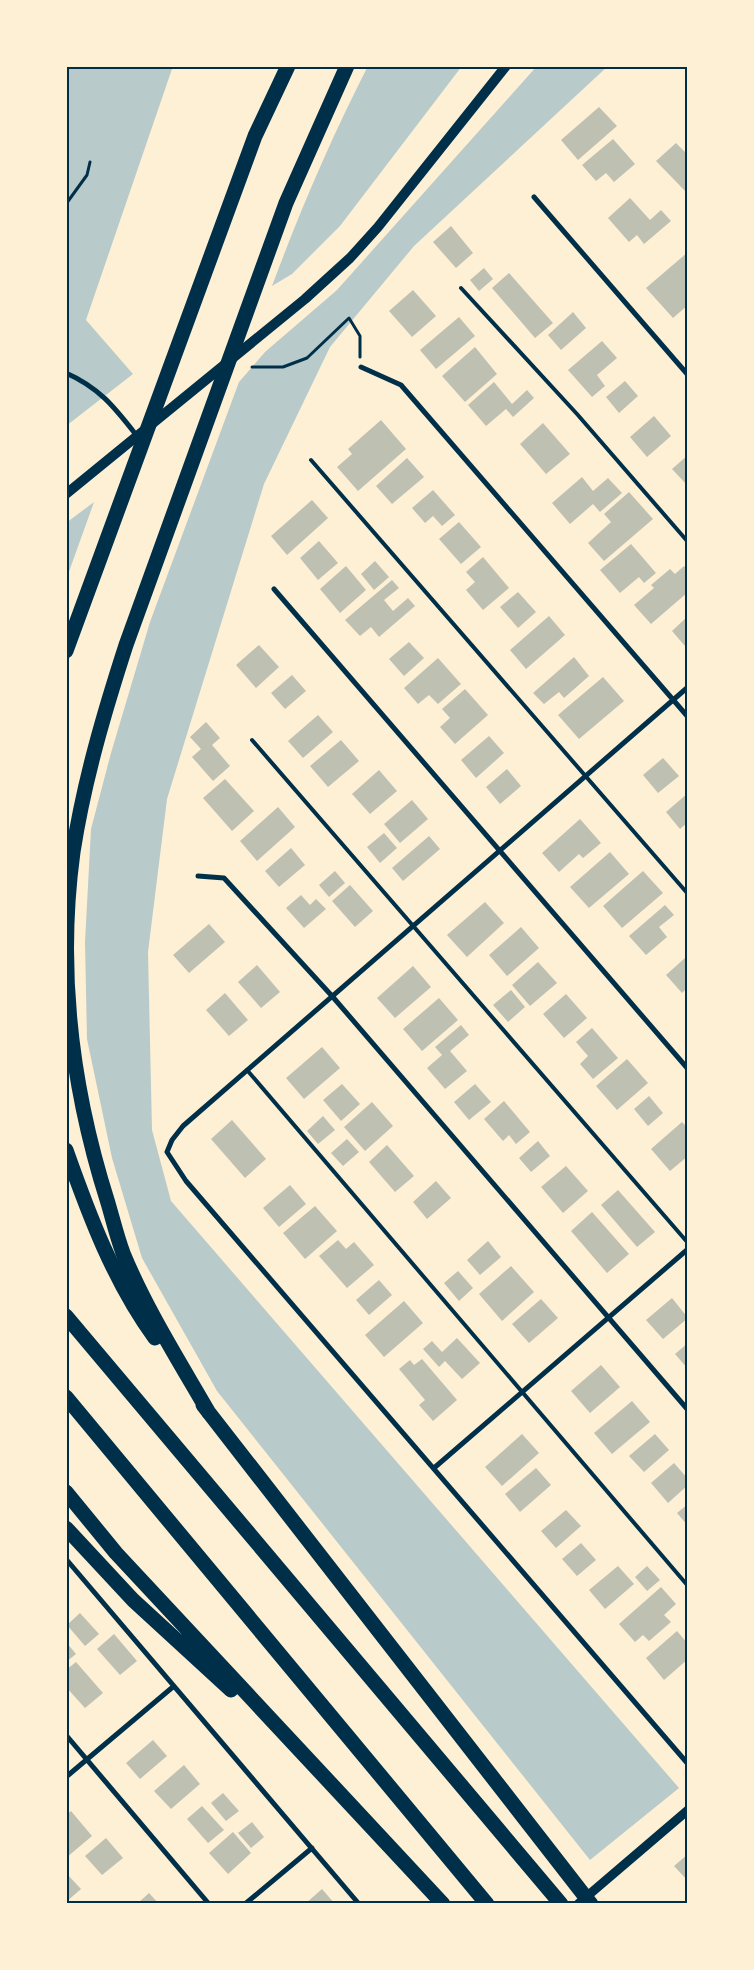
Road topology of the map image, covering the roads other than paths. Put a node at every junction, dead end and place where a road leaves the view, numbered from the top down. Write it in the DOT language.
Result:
graph roads {
  1 [pos="288,66"];
  2 [pos="347,66"];
  3 [pos="506,66"];
  4 [pos="534,197"];
  5 [pos="461,288"];
  6 [pos="360,367"];
  7 [pos="66,373"];
  8 [pos="688,375"];
  9 [pos="137,437"];
  10 [pos="311,460"];
  11 [pos="66,494"];
  12 [pos="688,542"];
  13 [pos="274,589"];
  14 [pos="66,651"];
  15 [pos="688,687"];
  16 [pos="673,700"];
  17 [pos="688,717"];
  18 [pos="252,740"];
  19 [pos="585,776"];
  20 [pos="500,851"];
  21 [pos="198,876"];
  22 [pos="688,894"];
  23 [pos="413,926"];
  24 [pos="332,996"];
  25 [pos="688,1069"];
  26 [pos="247,1070"];
  27 [pos="66,1150"];
  28 [pos="688,1244"];
  29 [pos="688,1249"];
  30 [pos="66,1316"];
  31 [pos="608,1318"];
  32 [pos="522,1392"];
  33 [pos="66,1397"];
  34 [pos="688,1410"];
  35 [pos="209,1413"];
  36 [pos="434,1468"];
  37 [pos="66,1492"];
  38 [pos="66,1528"];
  39 [pos="66,1559"];
  40 [pos="688,1586"];
  41 [pos="174,1686"];
  42 [pos="66,1735"];
  43 [pos="87,1760"];
  44 [pos="688,1764"];
  45 [pos="319,1770"];
  46 [pos="66,1777"];
  47 [pos="688,1810"];
  48 [pos="312,1848"];
  49 [pos="209,1904"];
  50 [pos="246,1904"];
  51 [pos="359,1904"];
  52 [pos="443,1904"];
  53 [pos="487,1904"];
  54 [pos="561,1904"];
  55 [pos="578,1904"];
  56 [pos="591,1904"];
  1 -- 14 [label="highway"];
  2 -- 35 [label="highway"];
  3 -- 9 [label="main road"];
  4 -- 8 [label="street"];
  5 -- 12 [label="lane"];
  6 -- 16 [label="street"];
  7 -- 9 [label="street"];
  9 -- 11 [label="main road"];
  10 -- 19 [label="lane"];
  13 -- 20 [label="street"];
  15 -- 16 [label="street"];
  16 -- 17 [label="street"];
  16 -- 19 [label="street"];
  18 -- 23 [label="lane"];
  19 -- 20 [label="street"];
  19 -- 22 [label="lane"];
  20 -- 23 [label="street"];
  20 -- 25 [label="street"];
  21 -- 24 [label="street"];
  23 -- 24 [label="street"];
  23 -- 28 [label="lane"];
  24 -- 26 [label="street"];
  24 -- 31 [label="street"];
  26 -- 32 [label="lane"];
  26 -- 36 [label="street"];
  27 -- 35 [label="highway"];
  29 -- 31 [label="street"];
  30 -- 54 [label="highway"];
  31 -- 32 [label="street"];
  31 -- 34 [label="street"];
  32 -- 36 [label="street"];
  32 -- 40 [label="lane"];
  33 -- 53 [label="highway"];
  35 -- 56 [label="highway"];
  36 -- 44 [label="street"];
  37 -- 45 [label="highway"];
  38 -- 45 [label="highway"];
  39 -- 41 [label="street"];
  41 -- 43 [label="street"];
  41 -- 48 [label="street"];
  42 -- 43 [label="street"];
  43 -- 46 [label="street"];
  43 -- 49 [label="street"];
  45 -- 52 [label="highway"];
  47 -- 55 [label="street"];
  48 -- 50 [label="street"];
  48 -- 51 [label="street"];
}
